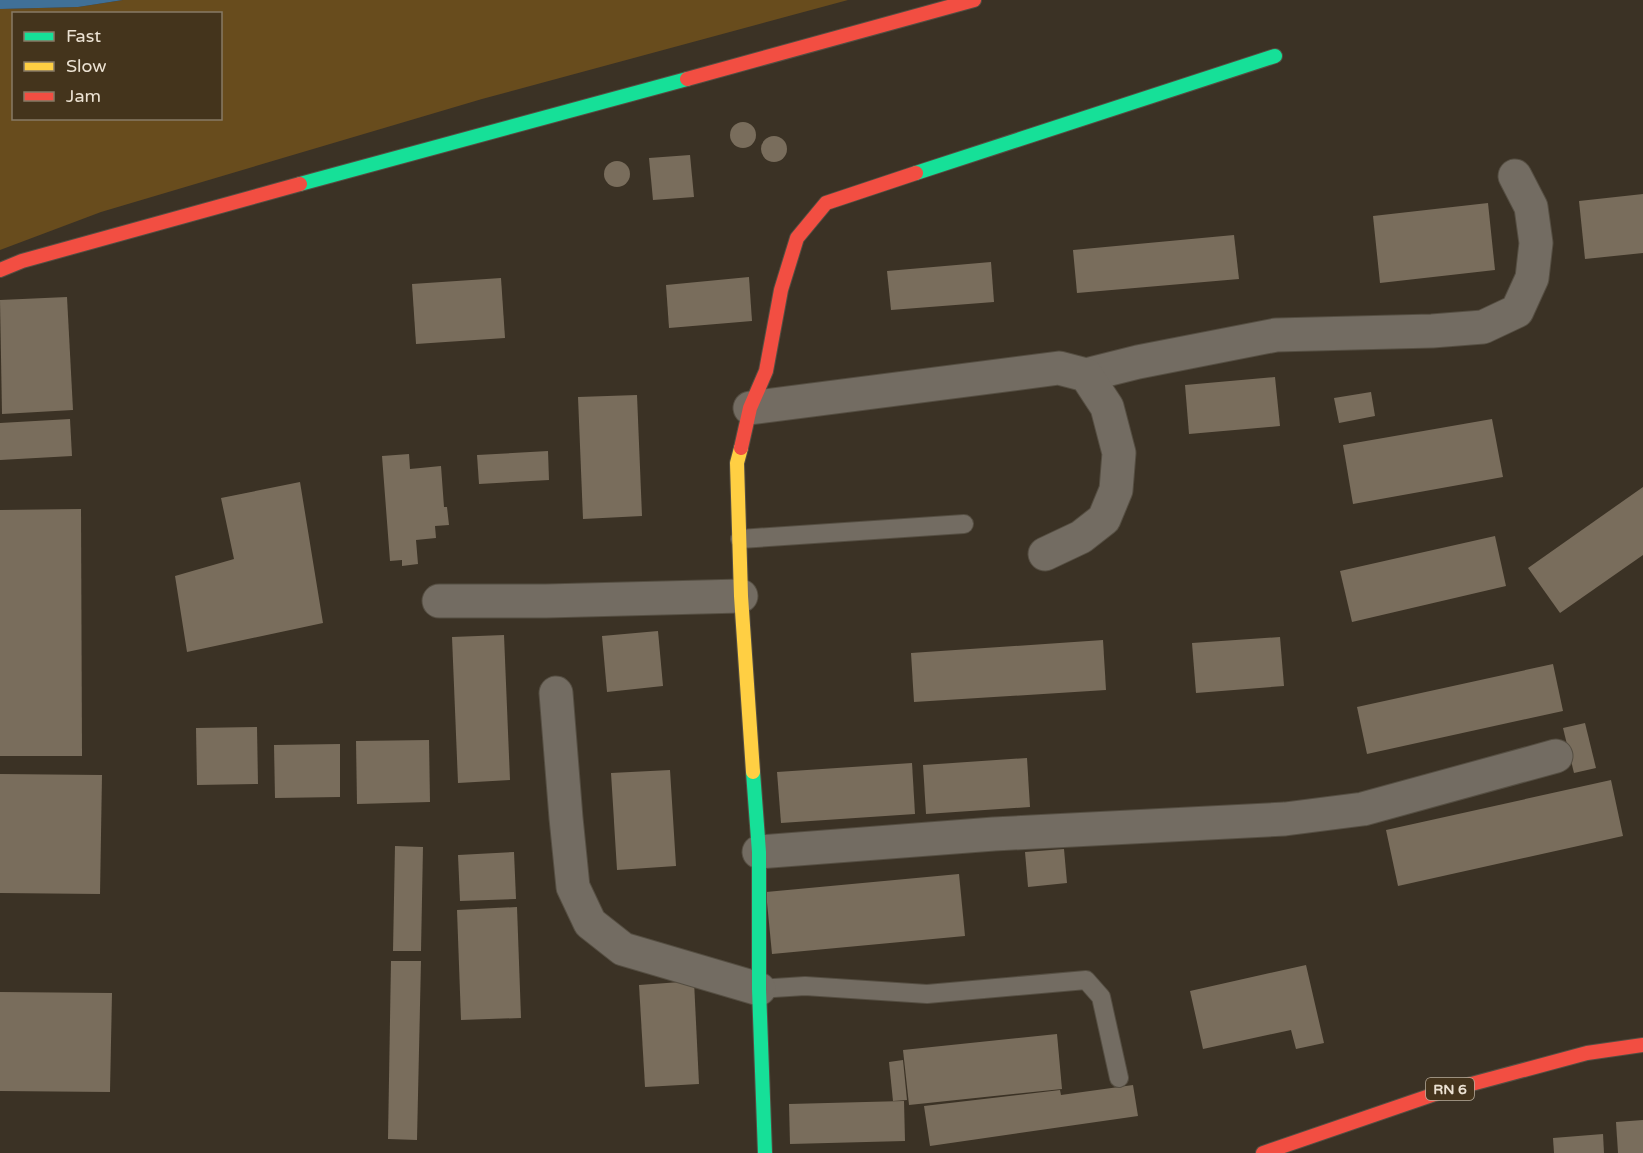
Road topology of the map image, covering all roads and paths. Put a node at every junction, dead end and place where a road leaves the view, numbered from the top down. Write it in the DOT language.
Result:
graph roads {
  1 [pos="974,0"];
  2 [pos="1275,56"];
  3 [pos="1515,176"];
  4 [pos="0,270"];
  5 [pos="1086,375"];
  6 [pos="750,408"];
  7 [pos="964,524"];
  8 [pos="740,539"];
  9 [pos="1045,554"];
  10 [pos="741,596"];
  11 [pos="439,601"];
  12 [pos="556,693"];
  13 [pos="1556,756"];
  14 [pos="759,852"];
  15 [pos="759,989"];
  16 [pos="1643,1045"];
  17 [pos="1119,1078"];
  18 [pos="765,1153"];
  19 [pos="1263,1153"];
  1 -- 4 [label="street"];
  2 -- 6 [label="street"];
  3 -- 5 [label="street"];
  5 -- 6 [label="street"];
  5 -- 9 [label="street"];
  6 -- 8 [label="street"];
  7 -- 8 [label="lane"];
  8 -- 10 [label="street"];
  10 -- 11 [label="street"];
  10 -- 14 [label="street"];
  12 -- 15 [label="street"];
  13 -- 14 [label="street"];
  14 -- 15 [label="street"];
  15 -- 17 [label="lane"];
  15 -- 18 [label="street"];
  16 -- 19 [label="street, RN 6"];
}
